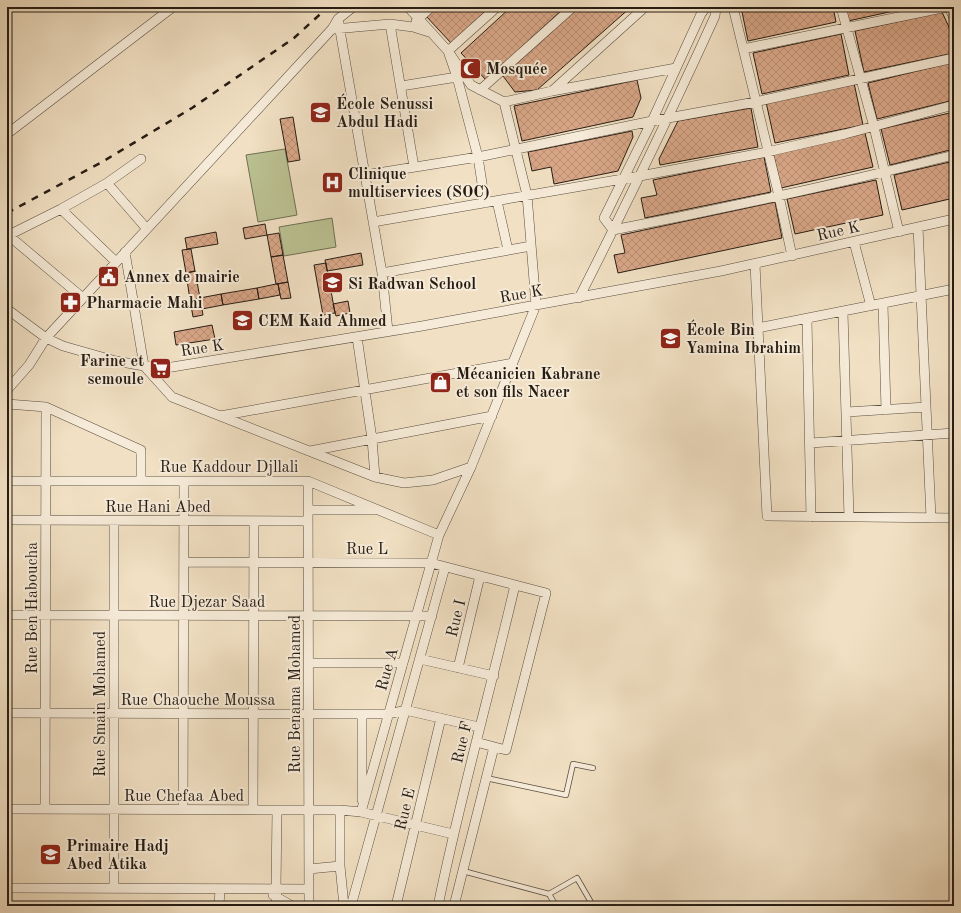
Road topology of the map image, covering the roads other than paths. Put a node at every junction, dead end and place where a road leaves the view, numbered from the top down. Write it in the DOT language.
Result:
graph roads {
  1 [pos="173,7"];
  2 [pos="353,7"];
  3 [pos="408,7"];
  4 [pos="431,7"];
  5 [pos="497,7"];
  6 [pos="573,7"];
  7 [pos="645,7"];
  8 [pos="706,7"];
  9 [pos="716,7"];
  10 [pos="732,7"];
  11 [pos="841,7"];
  12 [pos="948,7"];
  13 [pos="419,18"];
  14 [pos="954,18"];
  15 [pos="390,24"];
  16 [pos="337,25"];
  17 [pos="409,27"];
  18 [pos="846,28"];
  19 [pos="432,33"];
  20 [pos="743,49"];
  21 [pos="448,51"];
  22 [pos="954,58"];
  23 [pos="676,68"];
  24 [pos="457,77"];
  25 [pos="860,79"];
  26 [pos="401,86"];
  27 [pos="480,90"];
  28 [pos="552,91"];
  29 [pos="504,102"];
  30 [pos="755,102"];
  31 [pos="954,105"];
  32 [pos="667,118"];
  33 [pos="652,121"];
  34 [pos="874,127"];
  35 [pos="7,134"];
  36 [pos="515,149"];
  37 [pos="767,152"];
  38 [pos="954,155"];
  39 [pos="478,158"];
  40 [pos="141,159"];
  41 [pos="414,167"];
  42 [pos="885,172"];
  43 [pos="365,175"];
  44 [pos="640,176"];
  45 [pos="624,178"];
  46 [pos="107,184"];
  47 [pos="527,195"];
  48 [pos="779,196"];
  49 [pos="497,201"];
  50 [pos="485,202"];
  51 [pos="61,210"];
  52 [pos="954,219"];
  53 [pos="373,222"];
  54 [pos="918,227"];
  55 [pos="147,229"];
  56 [pos="613,230"];
  57 [pos="899,232"];
  58 [pos="8,235"];
  59 [pos="854,242"];
  60 [pos="531,246"];
  61 [pos="508,250"];
  62 [pos="125,252"];
  63 [pos="792,256"];
  64 [pos="116,262"];
  65 [pos="755,264"];
  66 [pos="382,273"];
  67 [pos="954,289"];
  68 [pos="921,296"];
  69 [pos="82,298"];
  70 [pos="579,298"];
  71 [pos="883,304"];
  72 [pos="536,305"];
  73 [pos="871,306"];
  74 [pos="7,309"];
  75 [pos="843,312"];
  76 [pos="807,319"];
  77 [pos="758,328"];
  78 [pos="388,331"];
  79 [pos="357,337"];
  80 [pos="46,338"];
  81 [pos="513,362"];
  82 [pos="144,366"];
  83 [pos="7,390"];
  84 [pos="364,390"];
  85 [pos="7,404"];
  86 [pos="46,407"];
  87 [pos="926,407"];
  88 [pos="886,410"];
  89 [pos="847,412"];
  90 [pos="220,416"];
  91 [pos="492,416"];
  92 [pos="954,433"];
  93 [pos="927,435"];
  94 [pos="372,439"];
  95 [pos="848,440"];
  96 [pos="811,443"];
  97 [pos="310,451"];
  98 [pos="471,468"];
  99 [pos="375,477"];
  100 [pos="7,480"];
  101 [pos="46,481"];
  102 [pos="141,481"];
  103 [pos="184,481"];
  104 [pos="308,481"];
  105 [pos="308,510"];
  106 [pos="381,510"];
  107 [pos="811,517"];
  108 [pos="849,517"];
  109 [pos="931,518"];
  110 [pos="954,518"];
  111 [pos="7,520"];
  112 [pos="46,520"];
  113 [pos="114,521"];
  114 [pos="184,521"];
  115 [pos="254,521"];
  116 [pos="308,521"];
  117 [pos="440,535"];
  118 [pos="184,562"];
  119 [pos="254,562"];
  120 [pos="308,562"];
  121 [pos="431,563"];
  122 [pos="445,567"];
  123 [pos="480,576"];
  124 [pos="515,585"];
  125 [pos="7,615"];
  126 [pos="46,615"];
  127 [pos="114,616"];
  128 [pos="184,616"];
  129 [pos="254,616"];
  130 [pos="308,616"];
  131 [pos="417,616"];
  132 [pos="432,616"];
  133 [pos="419,661"];
  134 [pos="309,662"];
  135 [pos="403,662"];
  136 [pos="458,668"];
  137 [pos="494,676"];
  138 [pos="405,710"];
  139 [pos="7,713"];
  140 [pos="45,713"];
  141 [pos="114,714"];
  142 [pos="183,714"];
  143 [pos="254,714"];
  144 [pos="309,714"];
  145 [pos="362,714"];
  146 [pos="389,714"];
  147 [pos="441,718"];
  148 [pos="479,727"];
  149 [pos="476,742"];
  150 [pos="494,747"];
  151 [pos="593,768"];
  152 [pos="486,778"];
  153 [pos="7,809"];
  154 [pos="45,809"];
  155 [pos="114,809"];
  156 [pos="183,810"];
  157 [pos="253,810"];
  158 [pos="277,810"];
  159 [pos="309,810"];
  160 [pos="340,810"];
  161 [pos="362,812"];
  162 [pos="376,815"];
  163 [pos="416,825"];
  164 [pos="453,834"];
  165 [pos="340,866"];
  166 [pos="309,869"];
  167 [pos="463,871"];
  168 [pos="7,888"];
  169 [pos="114,888"];
  170 [pos="220,889"];
  171 [pos="309,889"];
  172 [pos="549,894"];
  173 [pos="276,898"];
  174 [pos="219,906"];
  175 [pos="292,906"];
  176 [pos="309,906"];
  177 [pos="344,906"];
  178 [pos="351,906"];
  179 [pos="398,906"];
  180 [pos="438,906"];
  181 [pos="454,906"];
  182 [pos="556,906"];
  183 [pos="588,906"];
  1 -- 35 [label="street"];
  2 -- 16 [label="street"];
  3 -- 13 [label="street"];
  4 -- 13 [label="street"];
  5 -- 21 [label="street"];
  6 -- 27 [label="street"];
  7 -- 28 [label="street"];
  8 -- 23 [label="street"];
  9 -- 32 [label="street"];
  10 -- 20 [label="street"];
  11 -- 18 [label="street"];
  12 -- 14 [label="street"];
  12 -- 18 [label="street"];
  13 -- 17 [label="street"];
  13 -- 19 [label="street"];
  15 -- 16 [label="street"];
  15 -- 17 [label="street"];
  15 -- 26 [label="street"];
  16 -- 43 [label="street"];
  16 -- 55 [label="street"];
  17 -- 19 [label="street"];
  18 -- 20 [label="street"];
  18 -- 25 [label="street"];
  19 -- 21 [label="street"];
  20 -- 30 [label="street"];
  21 -- 24 [label="street"];
  21 -- 27 [label="street"];
  22 -- 25 [label="street"];
  23 -- 28 [label="street"];
  23 -- 33 [label="street"];
  24 -- 26 [label="street"];
  24 -- 39 [label="street"];
  25 -- 30 [label="street"];
  25 -- 34 [label="street"];
  26 -- 41 [label="street"];
  27 -- 29 [label="street"];
  28 -- 29 [label="street"];
  29 -- 36 [label="street"];
  30 -- 32 [label="street"];
  30 -- 37 [label="street"];
  31 -- 34 [label="street"];
  32 -- 33 [label="street"];
  32 -- 44 [label="street"];
  33 -- 36 [label="street"];
  33 -- 45 [label="street"];
  34 -- 37 [label="street"];
  34 -- 42 [label="street"];
  36 -- 39 [label="street"];
  36 -- 47 [label="street"];
  37 -- 44 [label="street"];
  37 -- 48 [label="street"];
  38 -- 42 [label="street"];
  39 -- 41 [label="street"];
  39 -- 50 [label="street"];
  40 -- 46 [label="street"];
  41 -- 43 [label="street"];
  42 -- 48 [label="street"];
  42 -- 57 [label="street"];
  43 -- 53 [label="street"];
  44 -- 45 [label="street"];
  44 -- 56 [label="street"];
  45 -- 47 [label="street"];
  45 -- 56 [label="street"];
  46 -- 51 [label="street"];
  46 -- 55 [label="street"];
  47 -- 49 [label="street"];
  47 -- 60 [label="street"];
  48 -- 56 [label="street"];
  48 -- 63 [label="street"];
  49 -- 50 [label="street"];
  49 -- 61 [label="street"];
  50 -- 53 [label="street"];
  51 -- 58 [label="street"];
  51 -- 64 [label="street"];
  52 -- 54 [label="street, Rue K"];
  53 -- 66 [label="street"];
  54 -- 57 [label="street, Rue K"];
  54 -- 68 [label="street"];
  55 -- 62 [label="street"];
  56 -- 70 [label="street"];
  57 -- 59 [label="street, Rue K"];
  58 -- 69 [label="street"];
  59 -- 63 [label="street, Rue K"];
  59 -- 73 [label="street"];
  60 -- 61 [label="street"];
  60 -- 72 [label="street"];
  61 -- 66 [label="street"];
  62 -- 64 [label="street"];
  62 -- 82 [label="street"];
  63 -- 65 [label="street, Rue K"];
  64 -- 69 [label="street"];
  65 -- 70 [label="street, Rue K"];
  65 -- 77 [label="street"];
  66 -- 78 [label="street"];
  67 -- 68 [label="street"];
  68 -- 71 [label="street"];
  68 -- 87 [label="street"];
  69 -- 80 [label="street"];
  70 -- 72 [label="street, Rue K"];
  71 -- 73 [label="street"];
  71 -- 88 [label="street"];
  72 -- 78 [label="street, Rue K"];
  72 -- 81 [label="street, Rue A"];
  73 -- 75 [label="street"];
  74 -- 80 [label="street, Rue K"];
  75 -- 76 [label="street"];
  75 -- 89 [label="street"];
  76 -- 77 [label="street"];
  76 -- 96 [label="street"];
  77 -- 107 [label="street"];
  78 -- 79 [label="street, Rue K"];
  79 -- 82 [label="street, Rue K"];
  79 -- 84 [label="street"];
  80 -- 82 [label="street, Rue K"];
  80 -- 83 [label="street"];
  81 -- 84 [label="street"];
  81 -- 91 [label="street, Rue A"];
  82 -- 90 [label="street"];
  84 -- 90 [label="street"];
  84 -- 94 [label="street"];
  85 -- 86 [label="street"];
  86 -- 101 [label="street, Rue Ben Haboucha"];
  86 -- 102 [label="street"];
  87 -- 88 [label="street"];
  87 -- 93 [label="street"];
  88 -- 89 [label="street"];
  89 -- 95 [label="street"];
  90 -- 97 [label="street"];
  91 -- 94 [label="street"];
  91 -- 98 [label="street, Rue A"];
  92 -- 93 [label="street"];
  93 -- 95 [label="street"];
  93 -- 109 [label="street"];
  94 -- 97 [label="street"];
  94 -- 99 [label="street"];
  95 -- 96 [label="street"];
  95 -- 108 [label="street"];
  96 -- 107 [label="street"];
  97 -- 99 [label="street"];
  98 -- 99 [label="street"];
  98 -- 117 [label="street, Rue A"];
  100 -- 101 [label="street, Rue Kaddour Djllali"];
  101 -- 102 [label="street, Rue Kaddour Djllali"];
  101 -- 112 [label="street, Rue Ben Haboucha"];
  102 -- 103 [label="street, Rue Kaddour Djllali"];
  103 -- 104 [label="street, Rue Kaddour Djllali"];
  103 -- 114 [label="street"];
  104 -- 105 [label="street, Rue Benama Mohamed"];
  104 -- 106 [label="street, Rue Kaddour Djllali"];
  105 -- 106 [label="street"];
  105 -- 116 [label="street, Rue Benama Mohamed"];
  106 -- 117 [label="street, Rue Kaddour Djllali"];
  107 -- 108 [label="street"];
  108 -- 109 [label="street"];
  109 -- 110 [label="street"];
  111 -- 112 [label="street, Rue Hani Abed"];
  112 -- 113 [label="street, Rue Hani Abed"];
  112 -- 126 [label="street, Rue Ben Haboucha"];
  113 -- 114 [label="street, Rue Hani Abed"];
  113 -- 127 [label="street, Rue Smain Mohamed"];
  114 -- 115 [label="street, Rue Hani Abed"];
  114 -- 118 [label="street"];
  115 -- 116 [label="street, Rue Hani Abed"];
  115 -- 119 [label="street"];
  116 -- 120 [label="street, Rue Benama Mohamed"];
  117 -- 121 [label="street, Rue A"];
  118 -- 119 [label="street, Rue L"];
  118 -- 128 [label="street"];
  119 -- 120 [label="street, Rue L"];
  119 -- 129 [label="street"];
  120 -- 121 [label="street, Rue L"];
  120 -- 130 [label="street, Rue Benama Mohamed"];
  121 -- 122 [label="street, Rue L"];
  121 -- 131 [label="street, Rue A"];
  122 -- 123 [label="street, Rue L"];
  122 -- 132 [label="street"];
  123 -- 124 [label="street, Rue L"];
  123 -- 136 [label="street, Rue I"];
  124 -- 137 [label="street, Rue F"];
  124 -- 150 [label="street, Rue L"];
  125 -- 126 [label="street, Rue Djezar Saad"];
  126 -- 127 [label="street, Rue Djezar Saad"];
  126 -- 140 [label="street, Rue Ben Haboucha"];
  127 -- 128 [label="street, Rue Djezar Saad"];
  127 -- 141 [label="street, Rue Smain Mohamed"];
  128 -- 129 [label="street, Rue Djezar Saad"];
  128 -- 142 [label="street"];
  129 -- 130 [label="street, Rue Djezar Saad"];
  129 -- 143 [label="street"];
  130 -- 131 [label="street, Rue Djezar Saad"];
  130 -- 134 [label="street, Rue Benama Mohamed"];
  131 -- 132 [label="street, Rue Djezar Saad"];
  131 -- 135 [label="street, Rue A"];
  132 -- 133 [label="street"];
  133 -- 135 [label="street"];
  133 -- 136 [label="street"];
  133 -- 138 [label="street"];
  134 -- 135 [label="street"];
  134 -- 144 [label="street, Rue Benama Mohamed"];
  135 -- 146 [label="street, Rue A"];
  136 -- 137 [label="street"];
  137 -- 148 [label="street, Rue F"];
  138 -- 146 [label="street, Rue Chaouche Moussa"];
  138 -- 147 [label="street"];
  138 -- 162 [label="street"];
  139 -- 140 [label="street, Rue Chaouche Moussa"];
  140 -- 141 [label="street, Rue Chaouche Moussa"];
  140 -- 154 [label="street, Rue Ben Haboucha"];
  141 -- 142 [label="street, Rue Chaouche Moussa"];
  141 -- 155 [label="street, Rue Smain Mohamed"];
  142 -- 143 [label="street, Rue Chaouche Moussa"];
  142 -- 156 [label="street"];
  143 -- 144 [label="street, Rue Chaouche Moussa"];
  143 -- 157 [label="street"];
  144 -- 145 [label="street, Rue Chaouche Moussa"];
  144 -- 159 [label="street, Rue Benama Mohamed"];
  145 -- 146 [label="street, Rue Chaouche Moussa"];
  145 -- 161 [label="street"];
  146 -- 161 [label="street, Rue A"];
  147 -- 148 [label="street"];
  147 -- 163 [label="street, Rue E"];
  148 -- 149 [label="street, Rue F"];
  149 -- 150 [label="street"];
  149 -- 164 [label="street, Rue F"];
  150 -- 152 [label="street"];
  151 -- 152 [label="lane"];
  152 -- 167 [label="street"];
  153 -- 154 [label="street, Rue Chefaa Abed"];
  154 -- 155 [label="street, Rue Chefaa Abed"];
  155 -- 156 [label="street, Rue Chefaa Abed"];
  155 -- 169 [label="street, Rue Smain Mohamed"];
  156 -- 157 [label="street, Rue Chefaa Abed"];
  157 -- 158 [label="street, Rue Chefaa Abed"];
  158 -- 159 [label="street, Rue Chefaa Abed"];
  158 -- 173 [label="street"];
  159 -- 160 [label="street, Rue Chefaa Abed"];
  159 -- 166 [label="street, Rue Benama Mohamed"];
  160 -- 161 [label="street, Rue Chefaa Abed"];
  160 -- 165 [label="street"];
  161 -- 162 [label="street, Rue Chefaa Abed"];
  162 -- 163 [label="street, Rue Chefaa Abed"];
  162 -- 178 [label="street"];
  163 -- 164 [label="street, Rue Chefaa Abed"];
  163 -- 179 [label="street, Rue E"];
  164 -- 180 [label="street, Rue F"];
  165 -- 166 [label="street"];
  165 -- 177 [label="street"];
  166 -- 171 [label="street, Rue Benama Mohamed"];
  167 -- 172 [label="lane"];
  167 -- 181 [label="street"];
  168 -- 169 [label="street"];
  169 -- 170 [label="street"];
  170 -- 173 [label="street"];
  170 -- 174 [label="street"];
  171 -- 173 [label="street"];
  171 -- 176 [label="street, Rue Benama Mohamed"];
  172 -- 182 [label="lane"];
  172 -- 183 [label="lane"];
  173 -- 175 [label="street"];
}
